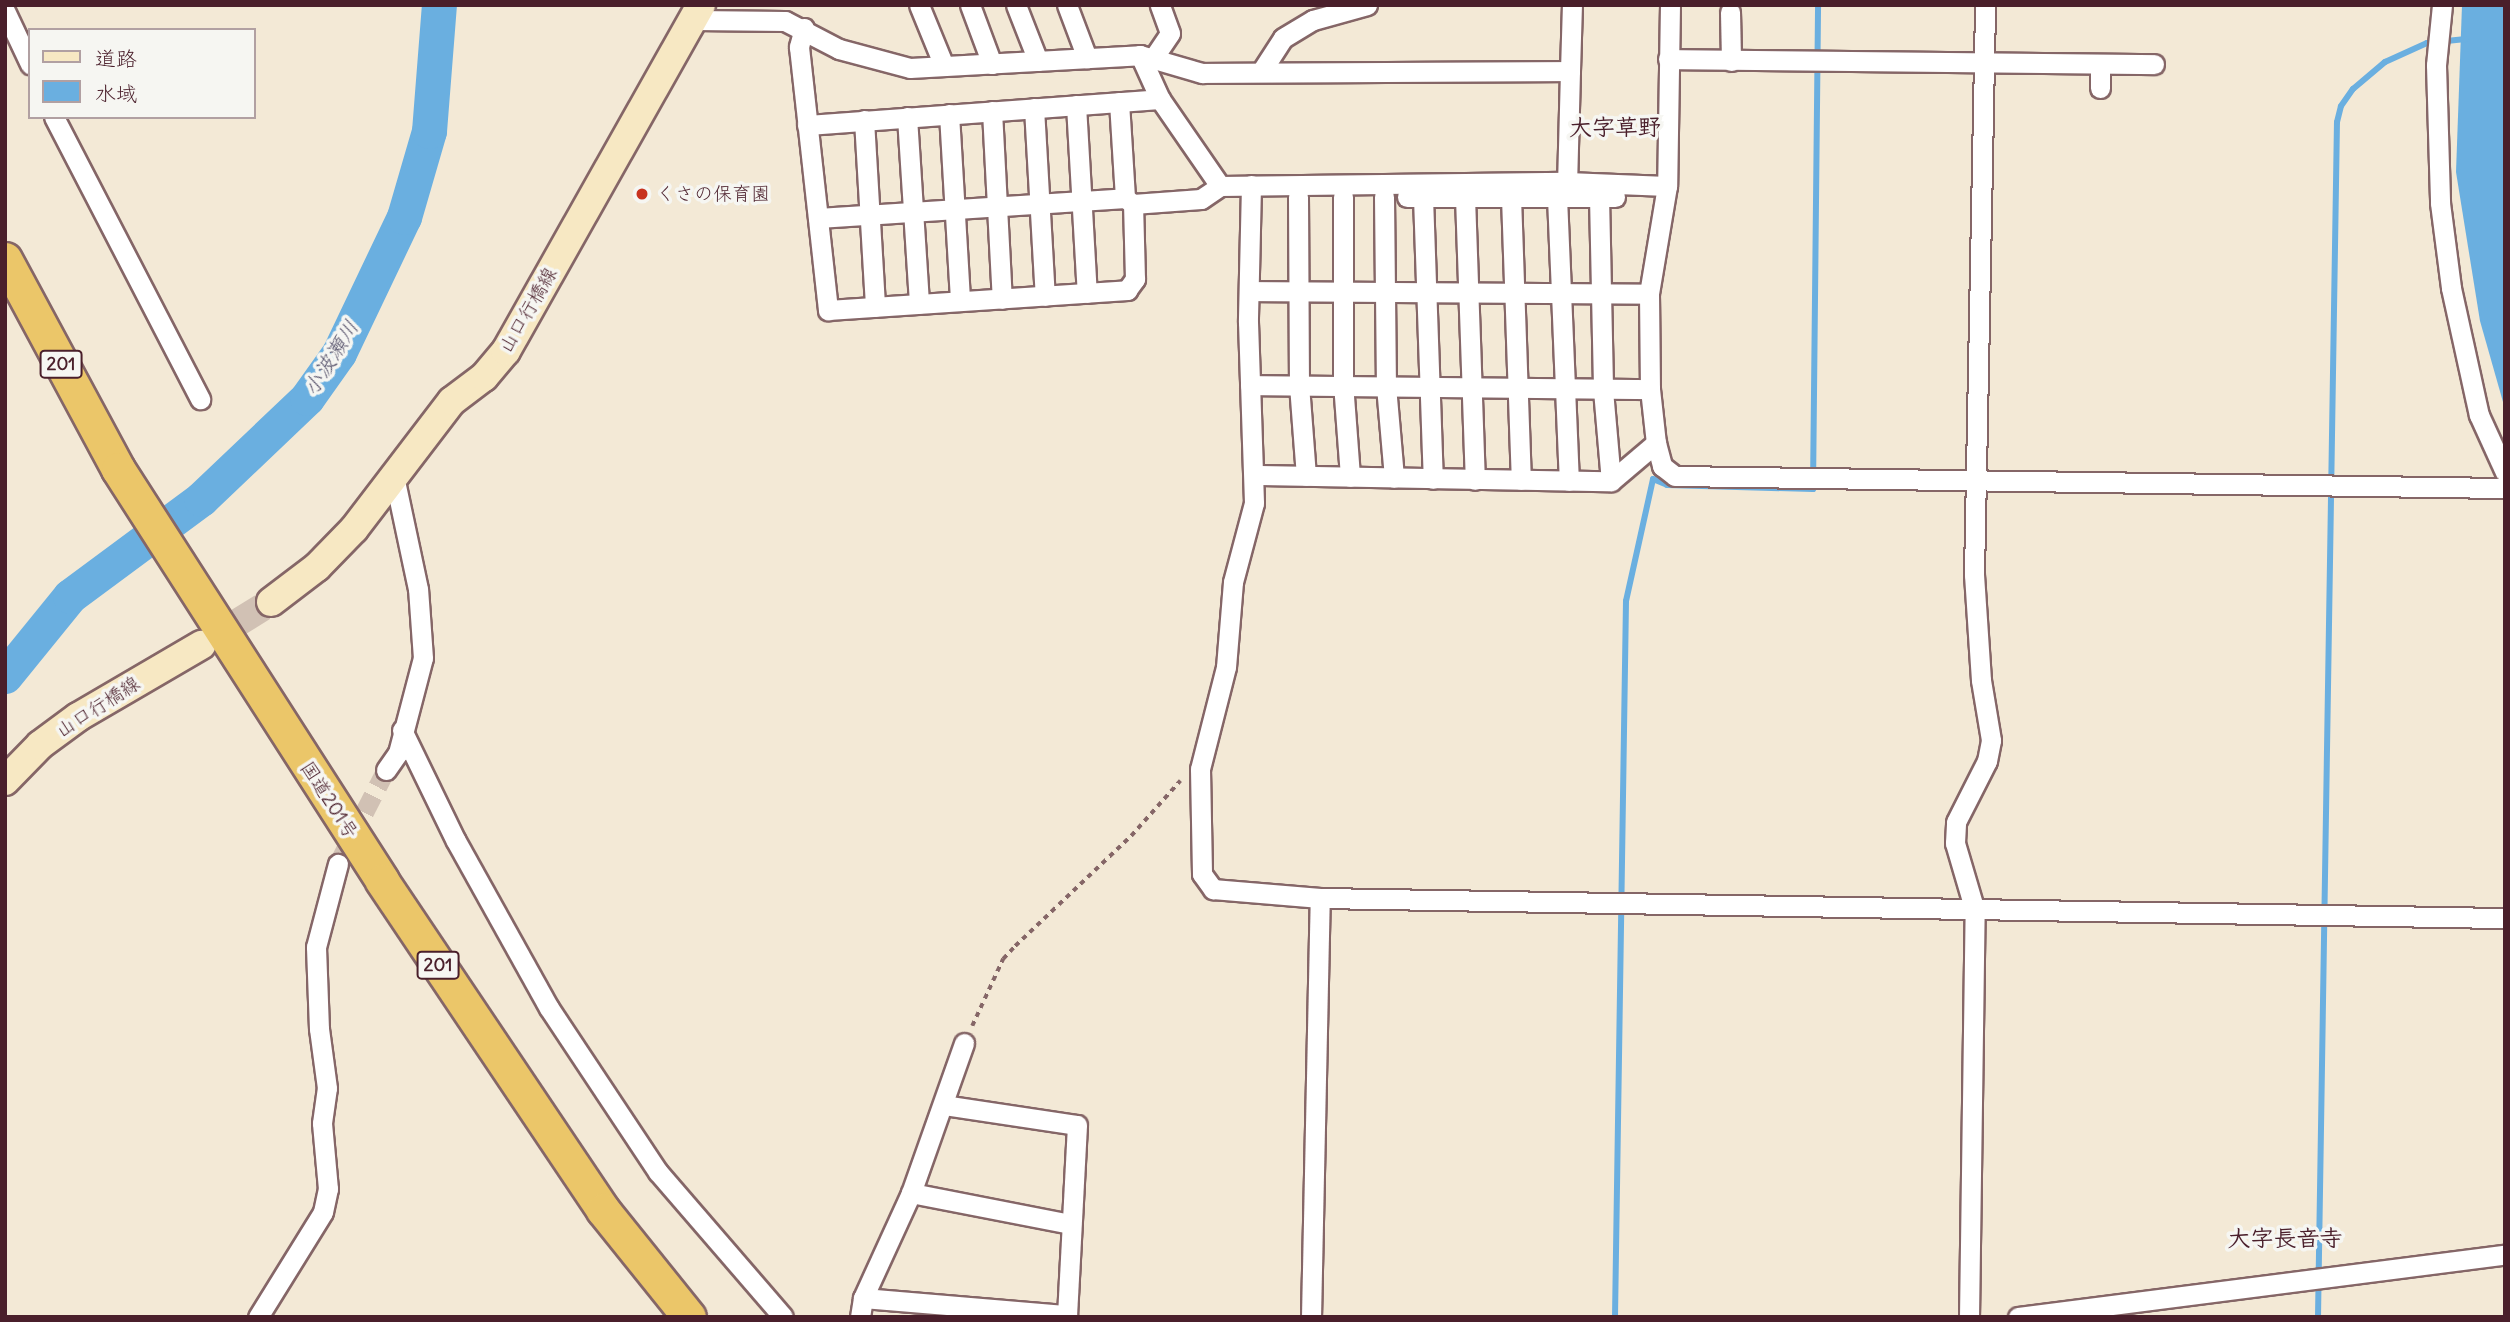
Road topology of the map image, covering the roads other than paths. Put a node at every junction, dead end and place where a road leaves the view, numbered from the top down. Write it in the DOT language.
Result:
graph roads {
  1 [pos="919,5"];
  2 [pos="970,5"];
  3 [pos="1016,5"];
  4 [pos="1068,5"];
  5 [pos="1160,5"];
  6 [pos="1367,5"];
  7 [pos="1572,5"];
  8 [pos="1670,5"];
  9 [pos="1985,5"];
  10 [pos="2442,5"];
  11 [pos="5,10"];
  12 [pos="1730,12"];
  13 [pos="697,13"];
  14 [pos="804,28"];
  15 [pos="1146,57"];
  16 [pos="1087,58"];
  17 [pos="1668,59"];
  18 [pos="28,60"];
  19 [pos="1038,61"];
  20 [pos="1731,61"];
  21 [pos="992,64"];
  22 [pos="2099,64"];
  23 [pos="2154,64"];
  24 [pos="1984,65"];
  25 [pos="944,66"];
  26 [pos="1570,71"];
  27 [pos="1261,72"];
  28 [pos="2100,88"];
  29 [pos="1160,99"];
  30 [pos="1119,102"];
  31 [pos="1076,105"];
  32 [pos="1034,108"];
  33 [pos="992,111"];
  34 [pos="949,114"];
  35 [pos="907,117"];
  36 [pos="55,119"];
  37 [pos="864,120"];
  38 [pos="807,125"];
  39 [pos="1220,186"];
  40 [pos="1667,186"];
  41 [pos="1562,189"];
  42 [pos="1257,191"];
  43 [pos="1298,197"];
  44 [pos="1343,197"];
  45 [pos="1384,197"];
  46 [pos="1423,197"];
  47 [pos="1465,197"];
  48 [pos="1511,197"];
  49 [pos="1599,197"];
  50 [pos="1634,197"];
  51 [pos="1082,201"];
  52 [pos="1129,201"];
  53 [pos="1039,204"];
  54 [pos="997,206"];
  55 [pos="955,209"];
  56 [pos="913,212"];
  57 [pos="869,214"];
  58 [pos="818,218"];
  59 [pos="5,259"];
  60 [pos="1250,290"];
  61 [pos="1297,291"];
  62 [pos="1343,291"];
  63 [pos="1384,292"];
  64 [pos="1424,292"];
  65 [pos="1087,293"];
  66 [pos="1467,293"];
  67 [pos="1513,293"];
  68 [pos="1559,293"];
  69 [pos="1599,294"];
  70 [pos="1649,294"];
  71 [pos="1045,296"];
  72 [pos="1002,299"];
  73 [pos="960,301"];
  74 [pos="919,304"];
  75 [pos="875,307"];
  76 [pos="1343,383"];
  77 [pos="1299,384"];
  78 [pos="1250,385"];
  79 [pos="1386,386"];
  80 [pos="1429,386"];
  81 [pos="1470,387"];
  82 [pos="1516,389"];
  83 [pos="1562,389"];
  84 [pos="1650,389"];
  85 [pos="1603,390"];
  86 [pos="200,399"];
  87 [pos="1656,443"];
  88 [pos="2505,472"];
  89 [pos="1255,475"];
  90 [pos="1306,476"];
  91 [pos="394,477"];
  92 [pos="1350,477"];
  93 [pos="1394,478"];
  94 [pos="1433,479"];
  95 [pos="1475,480"];
  96 [pos="1521,480"];
  97 [pos="1569,481"];
  98 [pos="1611,481"];
  99 [pos="1978,483"];
  100 [pos="2505,488"];
  101 [pos="271,602"];
  102 [pos="201,645"];
  103 [pos="402,730"];
  104 [pos="386,770"];
  105 [pos="5,781"];
  106 [pos="338,864"];
  107 [pos="1320,898"];
  108 [pos="1975,911"];
  109 [pos="2505,918"];
  110 [pos="964,1043"];
  111 [pos="944,1105"];
  112 [pos="911,1193"];
  113 [pos="1070,1224"];
  114 [pos="2505,1255"];
  115 [pos="861,1307"];
  116 [pos="1068,1316"];
  117 [pos="258,1317"];
  118 [pos="689,1317"];
  119 [pos="783,1317"];
  120 [pos="1311,1317"];
  121 [pos="1969,1317"];
  122 [pos="2018,1317"];
  1 -- 25 [label="street"];
  2 -- 21 [label="street"];
  3 -- 19 [label="street"];
  4 -- 16 [label="street"];
  5 -- 15 [label="street"];
  6 -- 27 [label="street"];
  7 -- 26 [label="street"];
  8 -- 17 [label="street"];
  9 -- 24 [label="street"];
  10 -- 88 [label="street"];
  11 -- 18 [label="street"];
  12 -- 20 [label="street"];
  13 -- 14 [label="street"];
  13 -- 91 [label="main road, 山口行橋線"];
  14 -- 25 [label="street"];
  14 -- 38 [label="street"];
  15 -- 16 [label="street"];
  15 -- 27 [label="street"];
  15 -- 29 [label="street"];
  16 -- 19 [label="street"];
  17 -- 20 [label="street"];
  17 -- 40 [label="street"];
  19 -- 21 [label="street"];
  20 -- 24 [label="street"];
  21 -- 25 [label="street"];
  22 -- 23 [label="street"];
  22 -- 24 [label="street"];
  22 -- 28 [label="street"];
  24 -- 99 [label="street"];
  26 -- 27 [label="street"];
  26 -- 41 [label="street"];
  29 -- 30 [label="street"];
  29 -- 39 [label="street"];
  30 -- 31 [label="street"];
  30 -- 52 [label="street"];
  31 -- 32 [label="street"];
  31 -- 51 [label="street"];
  32 -- 33 [label="street"];
  32 -- 53 [label="street"];
  33 -- 34 [label="street"];
  33 -- 54 [label="street"];
  34 -- 35 [label="street"];
  34 -- 55 [label="street"];
  35 -- 37 [label="street"];
  35 -- 56 [label="street"];
  36 -- 86 [label="street"];
  37 -- 38 [label="street"];
  37 -- 57 [label="street"];
  38 -- 58 [label="street"];
  39 -- 42 [label="street"];
  39 -- 52 [label="street"];
  40 -- 41 [label="street"];
  40 -- 70 [label="street"];
  41 -- 42 [label="street"];
  41 -- 48 [label="street"];
  41 -- 49 [label="street"];
  41 -- 68 [label="street"];
  42 -- 43 [label="street"];
  42 -- 60 [label="street"];
  43 -- 44 [label="street"];
  43 -- 61 [label="street"];
  44 -- 45 [label="street"];
  44 -- 62 [label="street"];
  45 -- 46 [label="street"];
  45 -- 63 [label="street"];
  46 -- 47 [label="street"];
  46 -- 64 [label="street"];
  47 -- 48 [label="street"];
  47 -- 66 [label="street"];
  48 -- 67 [label="street"];
  49 -- 50 [label="street"];
  49 -- 69 [label="street"];
  51 -- 52 [label="street"];
  51 -- 53 [label="street"];
  51 -- 65 [label="street"];
  52 -- 65 [label="street"];
  53 -- 54 [label="street"];
  53 -- 71 [label="street"];
  54 -- 55 [label="street"];
  54 -- 72 [label="street"];
  55 -- 56 [label="street"];
  55 -- 73 [label="street"];
  56 -- 57 [label="street"];
  56 -- 74 [label="street"];
  57 -- 58 [label="street"];
  57 -- 75 [label="street"];
  58 -- 75 [label="street"];
  59 -- 118 [label="highway, 国道201号 / 201"];
  60 -- 61 [label="street"];
  60 -- 78 [label="street"];
  61 -- 62 [label="street"];
  61 -- 77 [label="street"];
  62 -- 63 [label="street"];
  62 -- 76 [label="street"];
  63 -- 64 [label="street"];
  63 -- 79 [label="street"];
  64 -- 66 [label="street"];
  64 -- 80 [label="street"];
  65 -- 71 [label="street"];
  66 -- 67 [label="street"];
  66 -- 81 [label="street"];
  67 -- 68 [label="street"];
  67 -- 82 [label="street"];
  68 -- 69 [label="street"];
  68 -- 83 [label="street"];
  69 -- 70 [label="street"];
  69 -- 85 [label="street"];
  70 -- 84 [label="street"];
  71 -- 72 [label="street"];
  72 -- 73 [label="street"];
  73 -- 74 [label="street"];
  74 -- 75 [label="street"];
  76 -- 77 [label="street"];
  76 -- 79 [label="street"];
  76 -- 92 [label="street"];
  77 -- 78 [label="street"];
  77 -- 90 [label="street"];
  78 -- 89 [label="street"];
  79 -- 80 [label="street"];
  79 -- 93 [label="street"];
  80 -- 81 [label="street"];
  80 -- 94 [label="street"];
  81 -- 82 [label="street"];
  81 -- 95 [label="street"];
  82 -- 83 [label="street"];
  82 -- 96 [label="street"];
  83 -- 85 [label="street"];
  83 -- 97 [label="street"];
  84 -- 85 [label="street"];
  84 -- 87 [label="street"];
  85 -- 98 [label="street"];
  87 -- 98 [label="street"];
  87 -- 99 [label="street"];
  89 -- 90 [label="street"];
  89 -- 107 [label="street"];
  90 -- 92 [label="street"];
  91 -- 101 [label="main road, 山口行橋線"];
  91 -- 103 [label="street"];
  92 -- 93 [label="street"];
  93 -- 94 [label="street"];
  94 -- 95 [label="street"];
  95 -- 96 [label="street"];
  96 -- 97 [label="street"];
  97 -- 98 [label="street"];
  99 -- 100 [label="street"];
  99 -- 108 [label="street"];
  102 -- 105 [label="main road, 山口行橋線"];
  103 -- 104 [label="street"];
  103 -- 119 [label="street"];
  106 -- 117 [label="street"];
  107 -- 108 [label="street"];
  107 -- 120 [label="street"];
  108 -- 109 [label="street"];
  108 -- 121 [label="street"];
  110 -- 111 [label="street"];
  111 -- 112 [label="street"];
  111 -- 113 [label="street"];
  112 -- 113 [label="street"];
  112 -- 115 [label="street"];
  113 -- 116 [label="street"];
  114 -- 122 [label="street"];
  115 -- 116 [label="street"];
}
